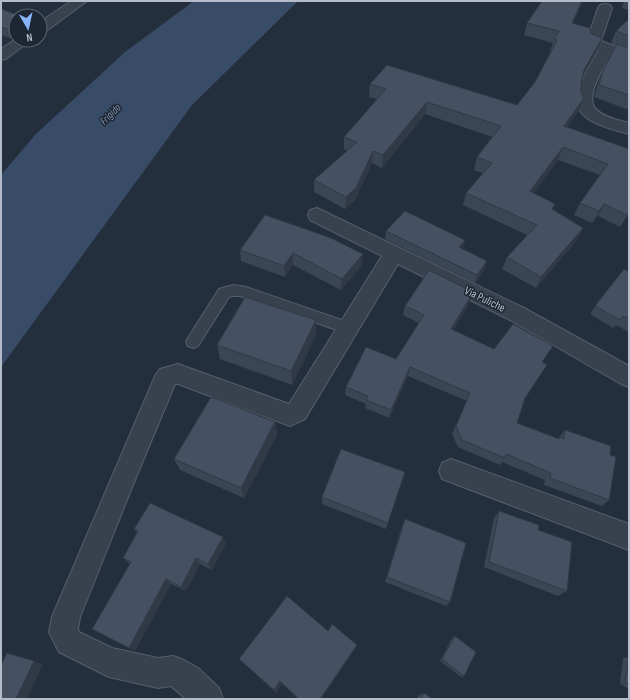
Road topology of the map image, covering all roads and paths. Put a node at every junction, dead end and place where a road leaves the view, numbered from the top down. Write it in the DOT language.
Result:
graph roads {
  1 [pos="80,1"];
  2 [pos="604,5"];
  3 [pos="48,23"];
  4 [pos="12,48"];
  5 [pos="607,49"];
  6 [pos="1,56"];
  7 [pos="629,57"];
  8 [pos="629,129"];
  9 [pos="317,215"];
  10 [pos="394,254"];
  11 [pos="348,328"];
  12 [pos="193,342"];
  13 [pos="629,377"];
  14 [pos="451,471"];
  15 [pos="629,537"];
  16 [pos="208,699"];
  1 -- 3 [label="street"];
  2 -- 5 [label="street"];
  4 -- 6 [label="street"];
  5 -- 7 [label="street"];
  5 -- 8 [label="street"];
  9 -- 10 [label="street, Via Puliche"];
  10 -- 11 [label="street"];
  10 -- 13 [label="street, Via Puliche"];
  11 -- 12 [label="lane"];
  11 -- 16 [label="street"];
  14 -- 15 [label="street"];
}
